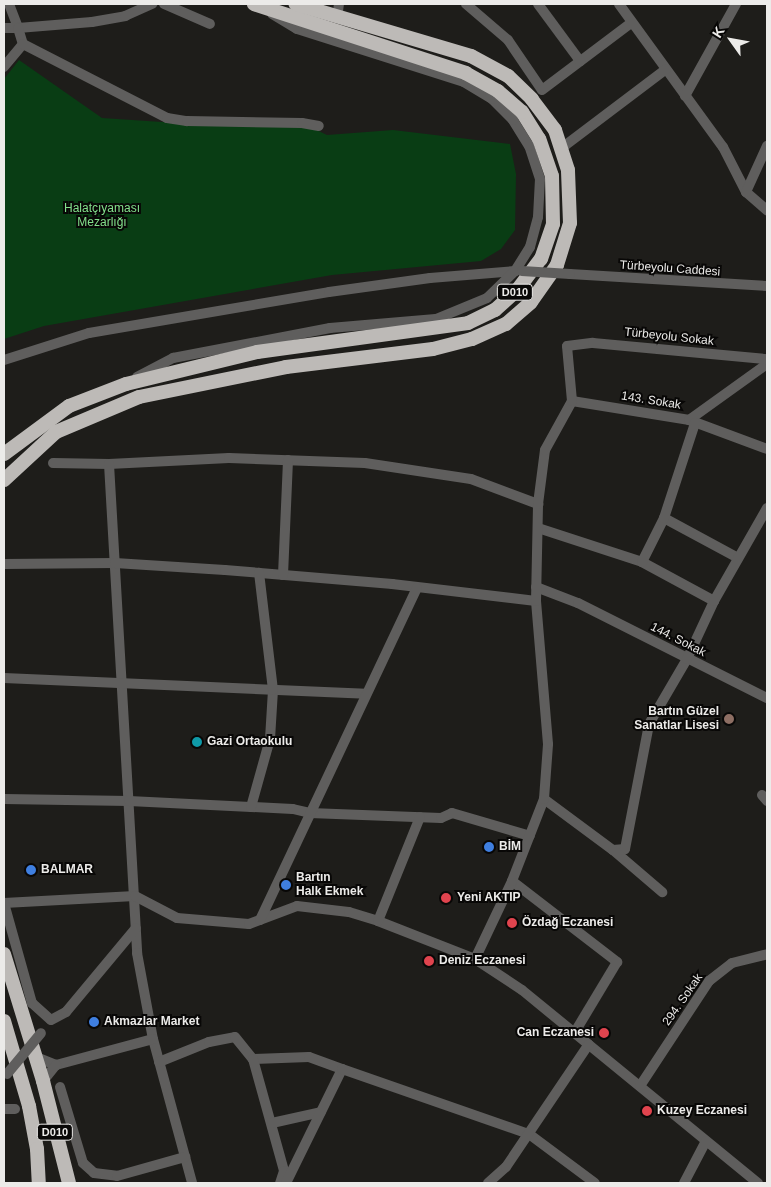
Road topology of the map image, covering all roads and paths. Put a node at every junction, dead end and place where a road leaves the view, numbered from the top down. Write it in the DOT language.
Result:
graph roads {
  1 [pos="9,4"];
  2 [pos="152,4"];
  3 [pos="164,4"];
  4 [pos="254,4"];
  5 [pos="296,4"];
  6 [pos="466,4"];
  7 [pos="538,4"];
  8 [pos="736,4"];
  9 [pos="624,6"];
  10 [pos="338,11"];
  11 [pos="631,23"];
  12 [pos="210,24"];
  13 [pos="4,28"];
  14 [pos="18,28"];
  15 [pos="23,44"];
  16 [pos="580,61"];
  17 [pos="4,67"];
  18 [pos="666,69"];
  19 [pos="685,96"];
  20 [pos="319,126"];
  21 [pos="767,146"];
  22 [pos="563,147"];
  23 [pos="746,192"];
  24 [pos="767,210"];
  25 [pos="519,271"];
  26 [pos="767,286"];
  27 [pos="4,360"];
  28 [pos="767,360"];
  29 [pos="767,364"];
  30 [pos="121,385"];
  31 [pos="572,402"];
  32 [pos="692,422"];
  33 [pos="767,449"];
  34 [pos="4,454"];
  35 [pos="288,460"];
  36 [pos="53,462"];
  37 [pos="109,464"];
  38 [pos="4,480"];
  39 [pos="538,504"];
  40 [pos="767,508"];
  41 [pos="664,518"];
  42 [pos="538,528"];
  43 [pos="738,558"];
  44 [pos="642,562"];
  45 [pos="115,563"];
  46 [pos="4,564"];
  47 [pos="259,573"];
  48 [pos="282,575"];
  49 [pos="536,587"];
  50 [pos="417,588"];
  51 [pos="536,601"];
  52 [pos="714,601"];
  53 [pos="687,660"];
  54 [pos="4,678"];
  55 [pos="124,684"];
  56 [pos="272,690"];
  57 [pos="366,694"];
  58 [pos="767,698"];
  59 [pos="4,799"];
  60 [pos="544,799"];
  61 [pos="129,800"];
  62 [pos="251,807"];
  63 [pos="310,813"];
  64 [pos="420,817"];
  65 [pos="530,836"];
  66 [pos="613,850"];
  67 [pos="512,881"];
  68 [pos="662,892"];
  69 [pos="135,896"];
  70 [pos="4,903"];
  71 [pos="260,920"];
  72 [pos="378,921"];
  73 [pos="136,928"];
  74 [pos="4,954"];
  75 [pos="767,954"];
  76 [pos="475,958"];
  77 [pos="4,1021"];
  78 [pos="41,1032"];
  79 [pos="575,1032"];
  80 [pos="152,1039"];
  81 [pos="589,1044"];
  82 [pos="8,1054"];
  83 [pos="36,1057"];
  84 [pos="253,1059"];
  85 [pos="159,1062"];
  86 [pos="56,1065"];
  87 [pos="342,1069"];
  88 [pos="7,1074"];
  89 [pos="43,1081"];
  90 [pos="640,1086"];
  91 [pos="60,1087"];
  92 [pos="4,1109"];
  93 [pos="15,1109"];
  94 [pos="321,1112"];
  95 [pos="272,1123"];
  96 [pos="530,1134"];
  97 [pos="706,1141"];
  98 [pos="185,1158"];
  99 [pos="767,1180"];
  100 [pos="39,1183"];
  101 [pos="69,1183"];
  102 [pos="192,1183"];
  103 [pos="280,1183"];
  104 [pos="286,1183"];
  105 [pos="488,1183"];
  106 [pos="595,1183"];
  107 [pos="684,1183"];
  108 [pos="757,1183"];
  1 -- 14 [label="street"];
  2 -- 14 [label="street"];
  3 -- 12 [label="street"];
  4 -- 25 [label="street"];
  4 -- 30 [label="highway, D010"];
  5 -- 10 [label="highway, D010"];
  6 -- 16 [label="street"];
  7 -- 16 [label="street"];
  8 -- 19 [label="street"];
  9 -- 11 [label="street"];
  10 -- 22 [label="highway, D010"];
  11 -- 16 [label="street"];
  11 -- 18 [label="street"];
  13 -- 14 [label="street"];
  14 -- 15 [label="street"];
  15 -- 17 [label="street"];
  15 -- 20 [label="street"];
  18 -- 19 [label="street"];
  18 -- 22 [label="street"];
  19 -- 23 [label="street"];
  21 -- 23 [label="street"];
  22 -- 38 [label="highway, D010"];
  23 -- 24 [label="street"];
  25 -- 26 [label="street, Türbeyolu Caddesi, bridge"];
  25 -- 27 [label="street, Türbeyolu Caddesi"];
  25 -- 30 [label="street"];
  28 -- 31 [label="street, Türbeyolu Sokak"];
  29 -- 32 [label="street, 143. Sokak"];
  30 -- 34 [label="highway, D010"];
  31 -- 32 [label="street, 143. Sokak"];
  31 -- 39 [label="street"];
  32 -- 33 [label="street"];
  32 -- 41 [label="street"];
  35 -- 37 [label="street"];
  35 -- 39 [label="street"];
  35 -- 48 [label="street"];
  36 -- 37 [label="street"];
  37 -- 45 [label="street"];
  39 -- 42 [label="street"];
  40 -- 43 [label="street"];
  41 -- 43 [label="street"];
  41 -- 44 [label="street"];
  42 -- 44 [label="street"];
  42 -- 49 [label="street"];
  43 -- 52 [label="street"];
  44 -- 52 [label="street"];
  45 -- 46 [label="street"];
  45 -- 47 [label="street"];
  45 -- 55 [label="street"];
  47 -- 48 [label="street"];
  47 -- 56 [label="street"];
  48 -- 50 [label="street"];
  49 -- 51 [label="street"];
  49 -- 53 [label="street, 144. Sokak"];
  50 -- 51 [label="street"];
  50 -- 57 [label="street"];
  51 -- 60 [label="street"];
  52 -- 53 [label="street"];
  53 -- 58 [label="street, 144. Sokak"];
  53 -- 66 [label="street"];
  54 -- 55 [label="street"];
  55 -- 56 [label="street"];
  55 -- 61 [label="street"];
  56 -- 57 [label="street"];
  56 -- 62 [label="street"];
  57 -- 63 [label="street"];
  59 -- 61 [label="street"];
  60 -- 65 [label="street"];
  60 -- 66 [label="street"];
  61 -- 62 [label="street"];
  61 -- 69 [label="street"];
  62 -- 63 [label="street"];
  63 -- 64 [label="street"];
  63 -- 71 [label="street"];
  64 -- 65 [label="street"];
  64 -- 72 [label="street"];
  65 -- 67 [label="street"];
  66 -- 68 [label="street"];
  67 -- 76 [label="street"];
  67 -- 79 [label="street"];
  69 -- 70 [label="street"];
  69 -- 71 [label="street"];
  69 -- 73 [label="street"];
  70 -- 73 [label="street"];
  71 -- 72 [label="street"];
  72 -- 76 [label="street"];
  73 -- 80 [label="street"];
  74 -- 83 [label="highway, D010"];
  75 -- 90 [label="street, 294. Sokak"];
  76 -- 79 [label="street"];
  77 -- 82 [label="highway, D010"];
  78 -- 88 [label="street, bridge"];
  79 -- 81 [label="street"];
  80 -- 85 [label="street"];
  80 -- 86 [label="street"];
  81 -- 90 [label="street"];
  81 -- 96 [label="street"];
  82 -- 100 [label="highway, D010"];
  83 -- 86 [label="street"];
  83 -- 89 [label="highway, D010"];
  84 -- 85 [label="street"];
  84 -- 87 [label="street"];
  84 -- 95 [label="street"];
  85 -- 98 [label="street"];
  86 -- 89 [label="street"];
  87 -- 94 [label="street"];
  87 -- 96 [label="street"];
  89 -- 101 [label="highway, D010"];
  90 -- 97 [label="street"];
  91 -- 98 [label="street"];
  92 -- 93 [label="street"];
  94 -- 95 [label="street"];
  94 -- 104 [label="street"];
  95 -- 103 [label="street"];
  96 -- 105 [label="street"];
  96 -- 106 [label="street"];
  97 -- 107 [label="street"];
  97 -- 108 [label="street"];
  98 -- 102 [label="street"];
  99 -- 108 [label="street"];
}
